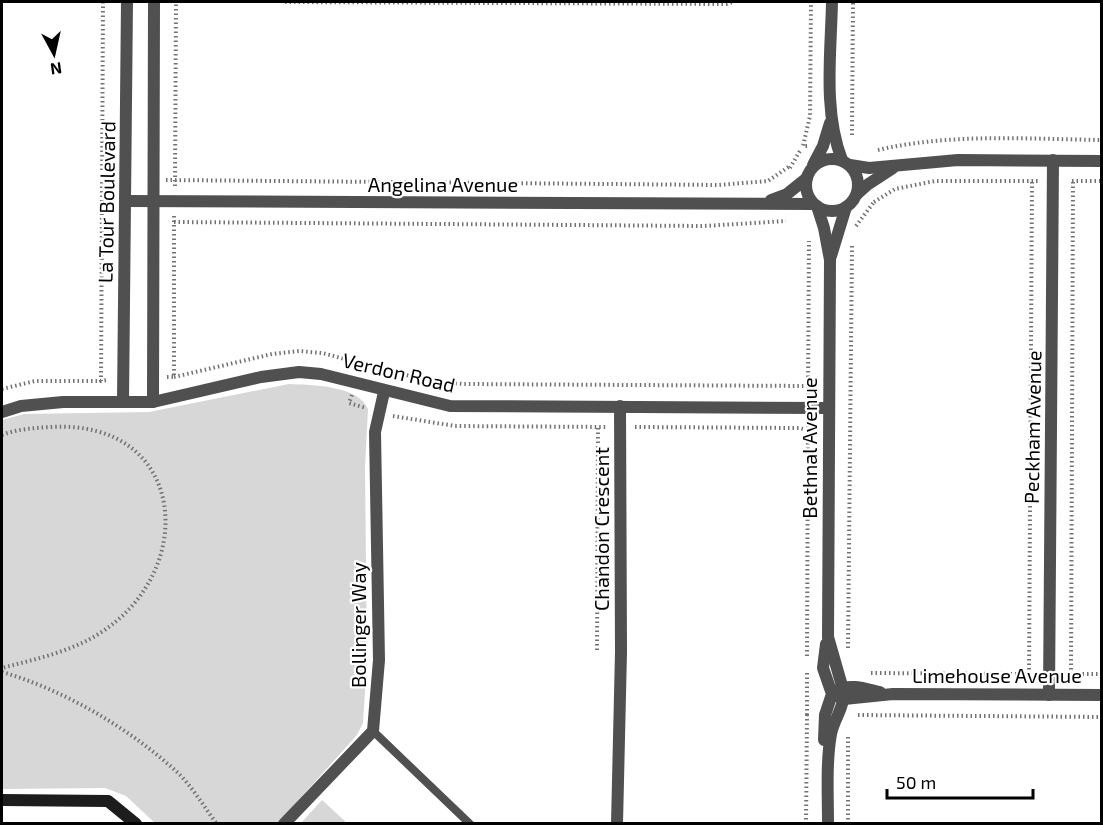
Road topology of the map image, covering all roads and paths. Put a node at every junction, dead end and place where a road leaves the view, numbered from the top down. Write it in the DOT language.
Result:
graph roads {
  1 [pos="127,2"];
  2 [pos="154,2"];
  3 [pos="285,2"];
  4 [pos="363,2"];
  5 [pos="734,2"];
  6 [pos="832,2"];
  7 [pos="853,2"];
  8 [pos="635,3"];
  9 [pos="831,119"];
  10 [pos="1101,140"];
  11 [pos="852,142"];
  12 [pos="875,151"];
  13 [pos="1053,160"];
  14 [pos="1101,161"];
  15 [pos="846,163"];
  16 [pos="790,166"];
  17 [pos="897,166"];
  18 [pos="809,173"];
  19 [pos="102,179"];
  20 [pos="125,180"];
  21 [pos="153,180"];
  22 [pos="1032,181"];
  23 [pos="1053,181"];
  24 [pos="1073,181"];
  25 [pos="1101,181"];
  26 [pos="857,194"];
  27 [pos="125,201"];
  28 [pos="874,201"];
  29 [pos="153,202"];
  30 [pos="761,204"];
  31 [pos="815,205"];
  32 [pos="846,207"];
  33 [pos="795,220"];
  34 [pos="174,222"];
  35 [pos="859,226"];
  36 [pos="809,233"];
  37 [pos="830,260"];
  38 [pos="174,377"];
  39 [pos="101,381"];
  40 [pos="808,386"];
  41 [pos="2,389"];
  42 [pos="384,392"];
  43 [pos="123,402"];
  44 [pos="153,402"];
  45 [pos="620,406"];
  46 [pos="808,407"];
  47 [pos="829,408"];
  48 [pos="2,412"];
  49 [pos="598,427"];
  50 [pos="2,435"];
  51 [pos="597,650"];
  52 [pos="848,651"];
  53 [pos="2,670"];
  54 [pos="868,673"];
  55 [pos="1029,674"];
  56 [pos="1049,674"];
  57 [pos="1071,674"];
  58 [pos="1101,674"];
  59 [pos="840,693"];
  60 [pos="893,694"];
  61 [pos="1049,694"];
  62 [pos="1101,695"];
  63 [pos="857,698"];
  64 [pos="807,715"];
  65 [pos="848,715"];
  66 [pos="856,715"];
  67 [pos="1101,717"];
  68 [pos="373,731"];
  69 [pos="2,800"];
  70 [pos="136,824"];
  71 [pos="217,824"];
  72 [pos="284,824"];
  73 [pos="470,824"];
  74 [pos="617,824"];
  75 [pos="828,824"];
  1 -- 20 [label="street, La Tour Boulevard"];
  2 -- 21 [label="street"];
  3 -- 4 [label="path"];
  4 -- 8 [label="path"];
  5 -- 8 [label="path"];
  6 -- 9 [label="street"];
  7 -- 11 [label="path"];
  9 -- 15 [label="street"];
  9 -- 18 [label="street"];
  10 -- 12 [label="path"];
  13 -- 14 [label="street"];
  13 -- 17 [label="street"];
  13 -- 23 [label="street, Peckham Avenue"];
  15 -- 17 [label="street"];
  15 -- 18 [label="street"];
  15 -- 26 [label="street"];
  16 -- 21 [label="path"];
  17 -- 26 [label="street"];
  18 -- 30 [label="street, Angelina Avenue"];
  18 -- 31 [label="street"];
  19 -- 20 [label="path"];
  20 -- 27 [label="street, La Tour Boulevard"];
  21 -- 29 [label="street"];
  22 -- 23 [label="path"];
  22 -- 28 [label="path"];
  22 -- 55 [label="path"];
  23 -- 24 [label="path"];
  23 -- 56 [label="street, Peckham Avenue"];
  24 -- 25 [label="path"];
  24 -- 57 [label="path"];
  26 -- 32 [label="street"];
  27 -- 29 [label="street, Angelina Avenue"];
  27 -- 43 [label="street, La Tour Boulevard"];
  29 -- 30 [label="street, Angelina Avenue"];
  29 -- 44 [label="street"];
  30 -- 31 [label="street, Angelina Avenue"];
  31 -- 32 [label="street"];
  31 -- 37 [label="street, Bethnal Avenue"];
  32 -- 37 [label="street, Bethnal Avenue"];
  33 -- 34 [label="path"];
  35 -- 52 [label="path"];
  36 -- 40 [label="path"];
  37 -- 47 [label="street, Bethnal Avenue"];
  38 -- 40 [label="path"];
  39 -- 41 [label="path"];
  40 -- 46 [label="path"];
  42 -- 44 [label="street, Verdon Road"];
  42 -- 45 [label="street, Verdon Road"];
  42 -- 68 [label="street, Bollinger Way"];
  43 -- 44 [label="street, Verdon Road"];
  43 -- 48 [label="street, Verdon Road"];
  45 -- 46 [label="street, Verdon Road"];
  45 -- 74 [label="street, Chandon Crescent"];
  46 -- 47 [label="street, Verdon Road"];
  46 -- 64 [label="path"];
  47 -- 59 [label="street, Bethnal Avenue"];
  49 -- 51 [label="path"];
  50 -- 53 [label="path"];
  53 -- 71 [label="path"];
  54 -- 55 [label="path"];
  55 -- 56 [label="path"];
  56 -- 57 [label="path"];
  56 -- 61 [label="street, Peckham Avenue"];
  57 -- 58 [label="path"];
  59 -- 60 [label="street, Limehouse Avenue"];
  59 -- 63 [label="street, Limehouse Avenue"];
  59 -- 75 [label="street"];
  60 -- 61 [label="street, Limehouse Avenue"];
  60 -- 63 [label="street, Limehouse Avenue"];
  61 -- 62 [label="street, Limehouse Avenue"];
  63 -- 66 [label="path"];
  65 -- 66 [label="path"];
  66 -- 67 [label="path"];
  68 -- 72 [label="street"];
  68 -- 73 [label="lane"];
  69 -- 70 [label="street"];
}
